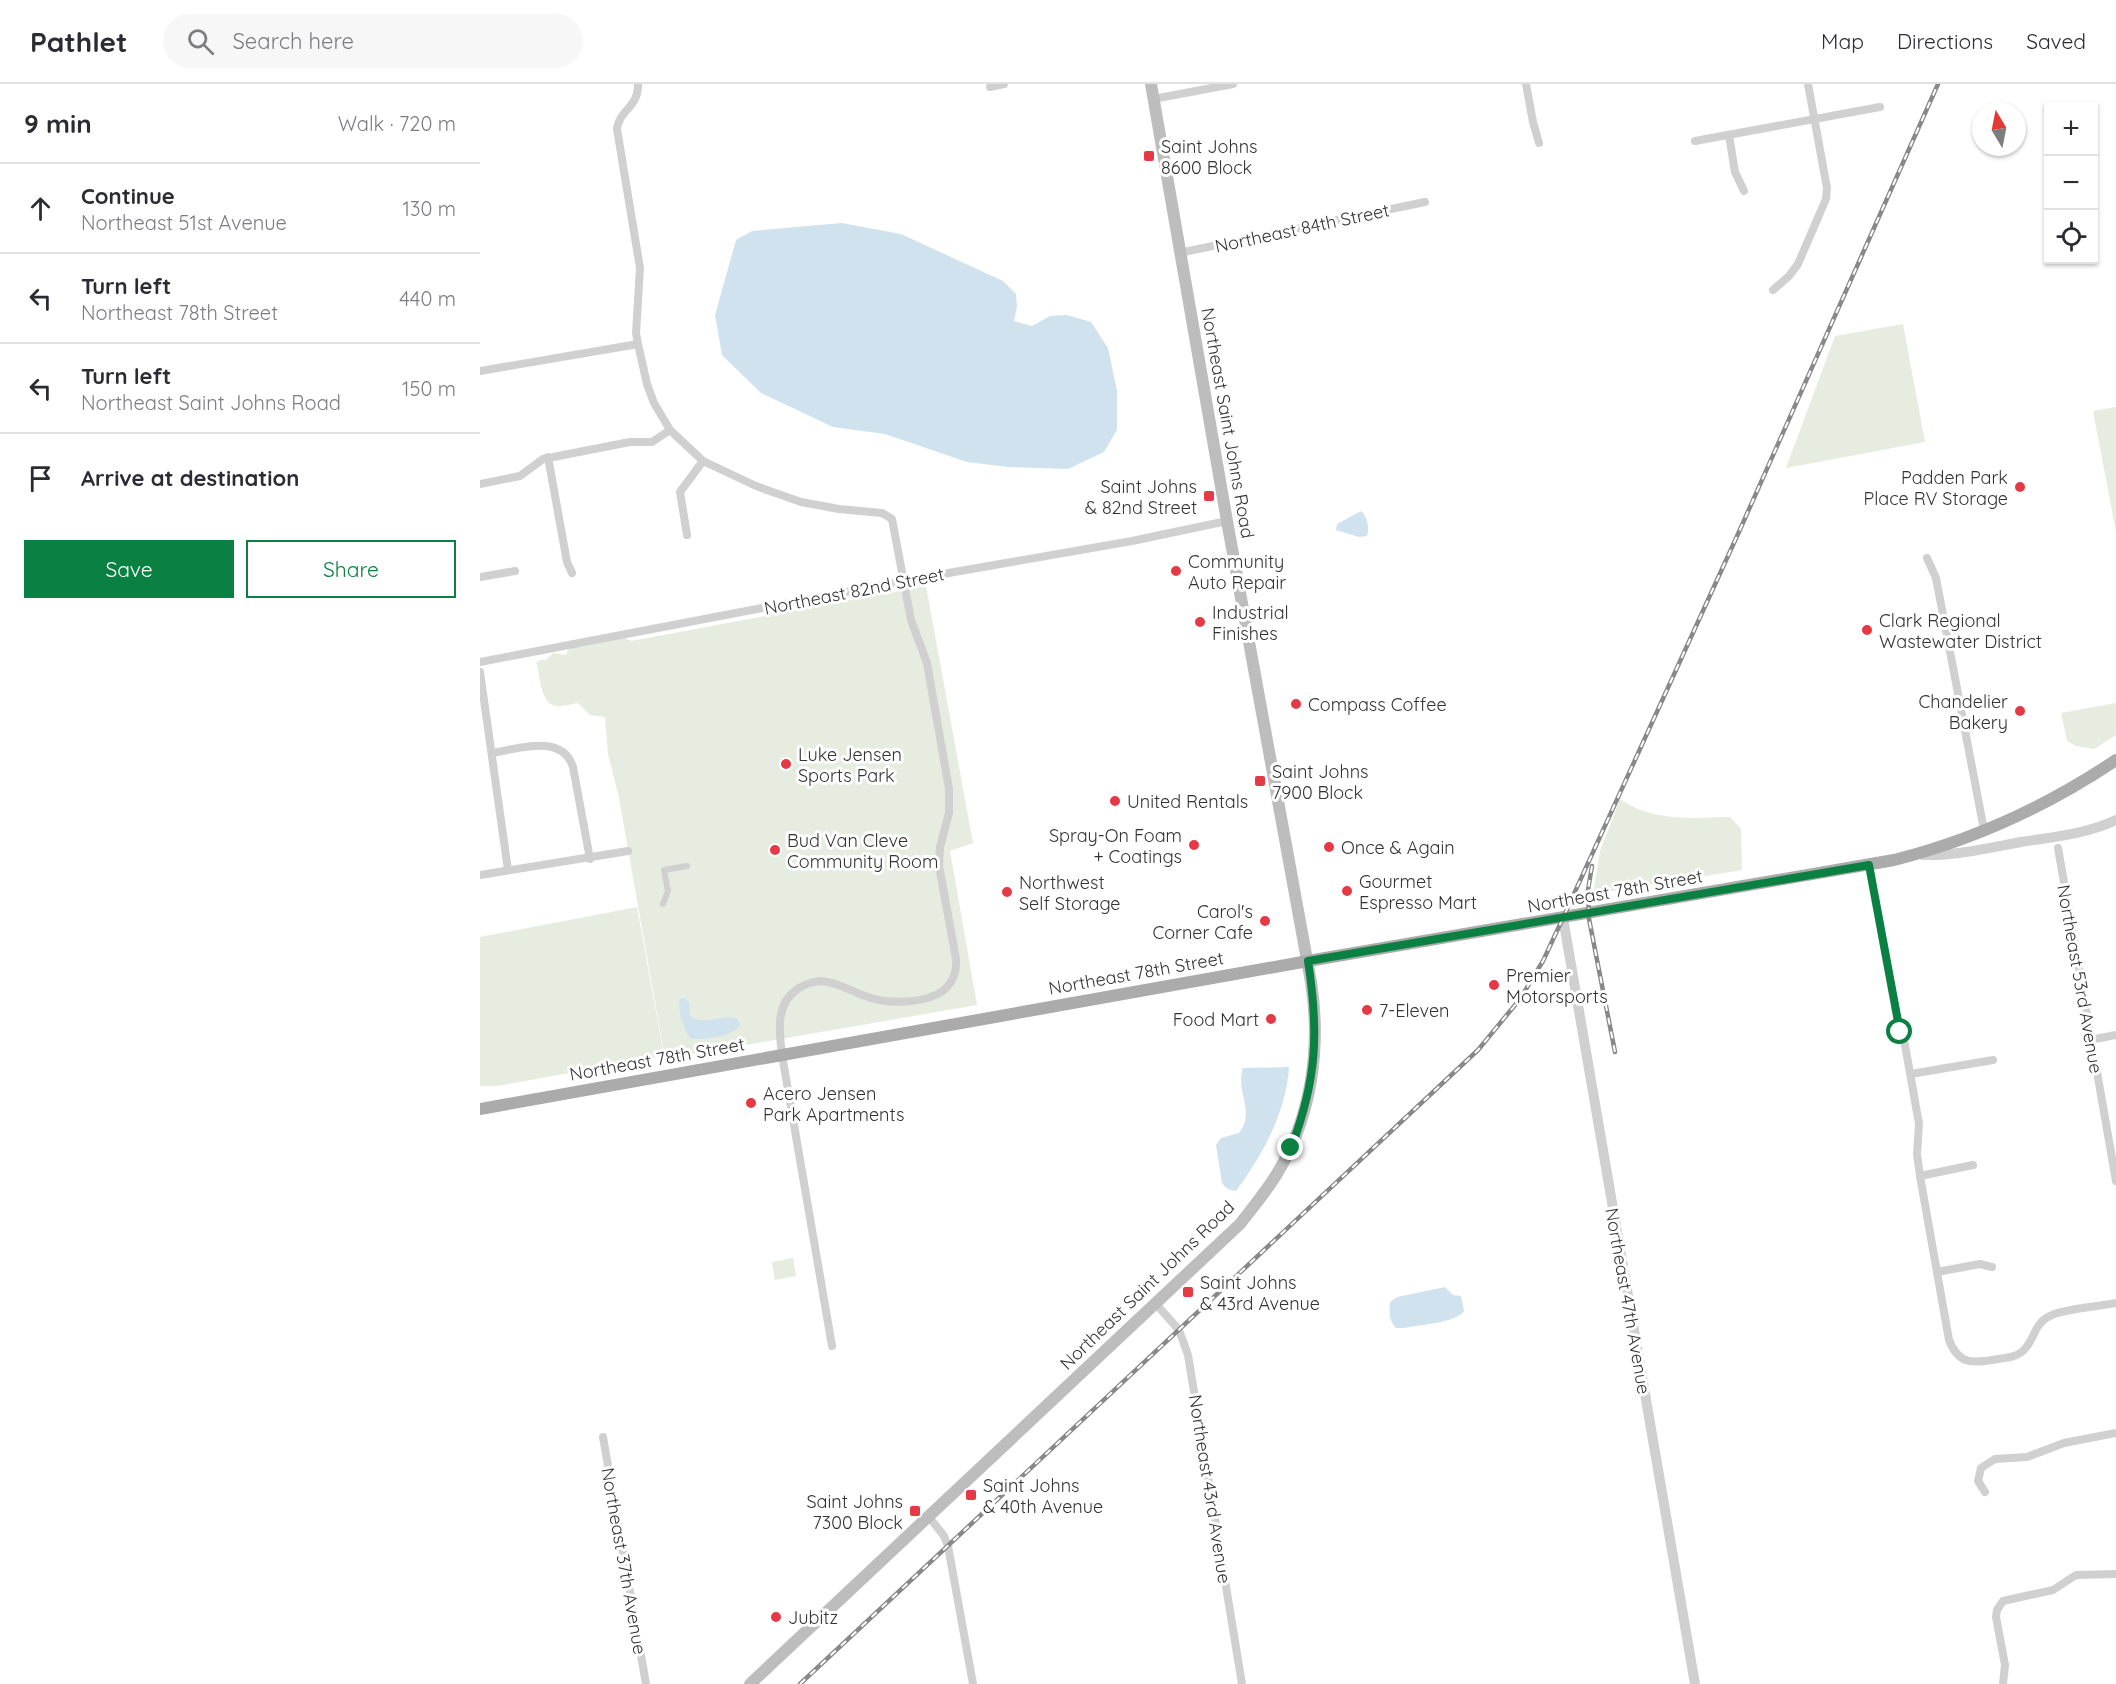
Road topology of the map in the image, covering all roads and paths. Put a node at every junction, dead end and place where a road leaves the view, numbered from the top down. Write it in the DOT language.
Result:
graph roads {
  1 [pos="638,84"];
  2 [pos="1004,84"];
  3 [pos="1151,84"];
  4 [pos="1233,84"];
  5 [pos="1526,84"];
  6 [pos="1808,84"];
  7 [pos="990,87"];
  8 [pos="1153,99"];
  9 [pos="1880,107"];
  10 [pos="1814,119"];
  11 [pos="1729,135"];
  12 [pos="1695,141"];
  13 [pos="1539,143"];
  14 [pos="1744,190"];
  15 [pos="1425,202"];
  16 [pos="1179,253"];
  17 [pos="1773,290"];
  18 [pos="638,344"];
  19 [pos="480,371"];
  20 [pos="670,430"];
  21 [pos="548,457"];
  22 [pos="703,461"];
  23 [pos="480,484"];
  24 [pos="1227,521"];
  25 [pos="687,535"];
  26 [pos="1927,558"];
  27 [pos="515,571"];
  28 [pos="572,573"];
  29 [pos="480,577"];
  30 [pos="903,581"];
  31 [pos="480,662"];
  32 [pos="480,672"];
  33 [pos="492,753"];
  34 [pos="2116,760"];
  35 [pos="2116,819"];
  36 [pos="1984,830"];
  37 [pos="2058,848"];
  38 [pos="628,851"];
  39 [pos="1917,854"];
  40 [pos="590,858"];
  41 [pos="1869,865"];
  42 [pos="687,866"];
  43 [pos="508,870"];
  44 [pos="480,875"];
  45 [pos="663,904"];
  46 [pos="1563,918"];
  47 [pos="1308,961"];
  48 [pos="2116,1035"];
  49 [pos="2090,1040"];
  50 [pos="782,1055"];
  51 [pos="1993,1060"];
  52 [pos="1911,1074"];
  53 [pos="480,1108"];
  54 [pos="1973,1165"];
  55 [pos="1920,1176"];
  56 [pos="2116,1181"];
  57 [pos="1992,1267"];
  58 [pos="1937,1272"];
  59 [pos="2116,1303"];
  60 [pos="1156,1304"];
  61 [pos="832,1346"];
  62 [pos="2116,1432"];
  63 [pos="603,1437"];
  64 [pos="1985,1492"];
  65 [pos="929,1517"];
  66 [pos="2116,1574"];
  67 [pos="646,1684"];
  68 [pos="750,1684"];
  69 [pos="973,1684"];
  70 [pos="1242,1684"];
  71 [pos="1695,1684"];
  72 [pos="2003,1684"];
  1 -- 18 [label="street"];
  2 -- 7 [label="street"];
  3 -- 8 [label="main road, Northeast Saint Johns Road"];
  4 -- 8 [label="street"];
  5 -- 13 [label="street"];
  6 -- 10 [label="street"];
  8 -- 16 [label="main road, Northeast Saint Johns Road"];
  9 -- 10 [label="street"];
  10 -- 11 [label="street"];
  10 -- 17 [label="street"];
  11 -- 12 [label="street"];
  11 -- 14 [label="street"];
  15 -- 16 [label="street, Northeast 84th Street"];
  16 -- 24 [label="main road, Northeast Saint Johns Road"];
  18 -- 19 [label="street"];
  18 -- 20 [label="street"];
  20 -- 21 [label="street"];
  20 -- 22 [label="street"];
  21 -- 23 [label="street"];
  21 -- 28 [label="street"];
  22 -- 25 [label="street"];
  22 -- 30 [label="street"];
  24 -- 30 [label="street, Northeast 82nd Street"];
  24 -- 47 [label="main road, Northeast Saint Johns Road"];
  26 -- 36 [label="street"];
  27 -- 29 [label="street"];
  30 -- 31 [label="street, Northeast 82nd Street"];
  30 -- 50 [label="street"];
  32 -- 33 [label="street"];
  33 -- 40 [label="street"];
  33 -- 43 [label="street"];
  34 -- 36 [label="main road, Northeast 78th Street"];
  35 -- 39 [label="street"];
  36 -- 39 [label="main road, Northeast 78th Street"];
  37 -- 49 [label="street, Northeast 53rd Avenue"];
  38 -- 40 [label="street"];
  39 -- 41 [label="main road, Northeast 78th Street"];
  40 -- 43 [label="street"];
  41 -- 46 [label="main road, Northeast 78th Street"];
  41 -- 52 [label="street"];
  42 -- 45 [label="street"];
  43 -- 44 [label="street"];
  46 -- 47 [label="main road, Northeast 78th Street"];
  46 -- 71 [label="street, Northeast 47th Avenue"];
  47 -- 50 [label="main road, Northeast 78th Street"];
  47 -- 60 [label="main road, Northeast Saint Johns Road"];
  48 -- 49 [label="street"];
  49 -- 56 [label="street, Northeast 53rd Avenue"];
  50 -- 53 [label="main road, Northeast 78th Street"];
  50 -- 61 [label="street"];
  51 -- 52 [label="street"];
  52 -- 55 [label="street"];
  54 -- 55 [label="street"];
  55 -- 58 [label="street"];
  57 -- 58 [label="street"];
  58 -- 59 [label="street"];
  60 -- 65 [label="main road, Northeast Saint Johns Road"];
  60 -- 70 [label="street, Northeast 43rd Avenue"];
  62 -- 64 [label="street"];
  63 -- 67 [label="street, Northeast 37th Avenue"];
  65 -- 68 [label="main road, Northeast Saint Johns Road"];
  65 -- 69 [label="street"];
  66 -- 72 [label="street"];
}
